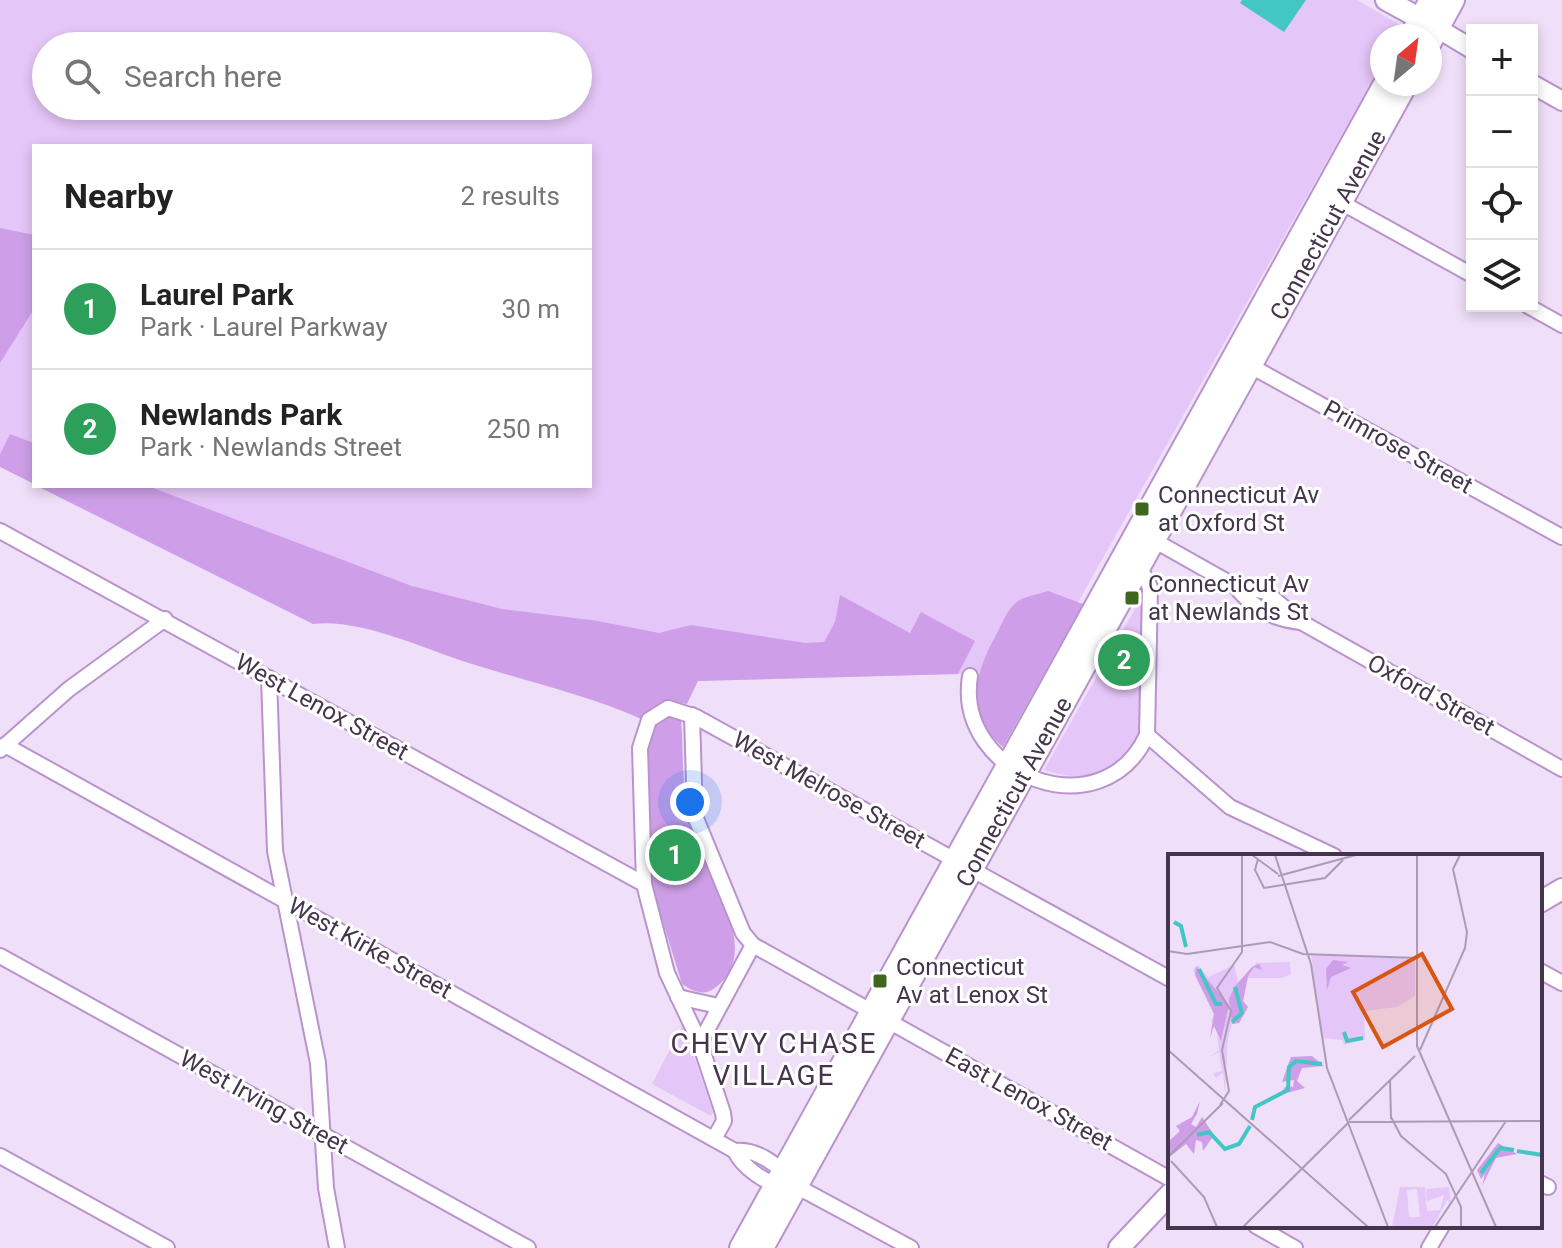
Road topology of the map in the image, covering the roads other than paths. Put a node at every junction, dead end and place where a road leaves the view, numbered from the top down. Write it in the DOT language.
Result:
graph roads {
  1 [pos="1386,0"];
  2 [pos="1453,0"];
  3 [pos="1424,24"];
  4 [pos="1427,24"];
  5 [pos="1442,33"];
  6 [pos="1466,46"];
  7 [pos="1538,87"];
  8 [pos="1379,96"];
  9 [pos="1398,96"];
  10 [pos="1562,101"];
  11 [pos="1332,198"];
  12 [pos="1466,272"];
  13 [pos="1538,312"];
  14 [pos="1562,325"];
  15 [pos="1242,361"];
  16 [pos="0,531"];
  17 [pos="1146,535"];
  18 [pos="1562,537"];
  19 [pos="1139,566"];
  20 [pos="165,619"];
  21 [pos="970,676"];
  22 [pos="269,678"];
  23 [pos="692,715"];
  24 [pos="1147,735"];
  25 [pos="2,748"];
  26 [pos="1017,768"];
  27 [pos="1562,769"];
  28 [pos="1330,854"];
  29 [pos="964,865"];
  30 [pos="644,884"];
  31 [pos="1562,889"];
  32 [pos="286,901"];
  33 [pos="1542,901"];
  34 [pos="753,945"];
  35 [pos="0,956"];
  36 [pos="1542,972"];
  37 [pos="1168,978"];
  38 [pos="1562,983"];
  39 [pos="678,997"];
  40 [pos="718,1006"];
  41 [pos="879,1016"];
  42 [pos="700,1043"];
  43 [pos="325,1135"];
  44 [pos="714,1139"];
  45 [pos="0,1156"];
  46 [pos="1168,1178"];
  47 [pos="784,1180"];
  48 [pos="1168,1196"];
  49 [pos="1260,1228"];
  50 [pos="1441,1228"];
  51 [pos="167,1248"];
  52 [pos="337,1248"];
  53 [pos="528,1248"];
  54 [pos="741,1248"];
  55 [pos="762,1248"];
  56 [pos="911,1248"];
  57 [pos="1119,1248"];
  58 [pos="1295,1248"];
  59 [pos="1429,1248"];
  1 -- 3 [label="main road"];
  2 -- 4 [label="main road"];
  5 -- 6 [label="street"];
  7 -- 10 [label="street"];
  8 -- 11 [label="main road, Connecticut Avenue"];
  9 -- 11 [label="main road, Connecticut Avenue"];
  11 -- 12 [label="street"];
  11 -- 15 [label="main road, Connecticut Avenue"];
  13 -- 14 [label="street"];
  15 -- 17 [label="main road, Connecticut Avenue"];
  15 -- 18 [label="street, Primrose Street"];
  16 -- 20 [label="street, West Lenox Street"];
  17 -- 19 [label="main road, Connecticut Avenue"];
  17 -- 26 [label="main road, Connecticut Avenue"];
  17 -- 27 [label="street, Oxford Street"];
  19 -- 24 [label="street"];
  19 -- 26 [label="main road, Connecticut Avenue"];
  20 -- 22 [label="street, West Lenox Street"];
  20 -- 25 [label="street"];
  21 -- 26 [label="street"];
  22 -- 30 [label="street, West Lenox Street"];
  22 -- 32 [label="street"];
  23 -- 29 [label="street, West Melrose Street"];
  23 -- 30 [label="street"];
  23 -- 34 [label="street"];
  24 -- 26 [label="street"];
  24 -- 28 [label="street"];
  25 -- 32 [label="street, West Kirke Street"];
  26 -- 29 [label="main road, Connecticut Avenue"];
  29 -- 37 [label="street, West Melrose Street"];
  29 -- 41 [label="main road, Connecticut Avenue"];
  30 -- 39 [label="street"];
  31 -- 33 [label="main road"];
  32 -- 43 [label="street"];
  32 -- 44 [label="street, West Kirke Street"];
  34 -- 40 [label="street"];
  34 -- 41 [label="street"];
  35 -- 43 [label="street, West Irving Street"];
  36 -- 38 [label="street"];
  39 -- 40 [label="street"];
  39 -- 42 [label="street"];
  40 -- 42 [label="street"];
  41 -- 46 [label="street, East Lenox Street"];
  41 -- 47 [label="main road, Connecticut Avenue"];
  42 -- 44 [label="street"];
  43 -- 52 [label="street"];
  43 -- 53 [label="street, West Irving Street"];
  44 -- 47 [label="street, West Kirke Street"];
  45 -- 51 [label="street"];
  47 -- 54 [label="main road, Connecticut Avenue"];
  47 -- 55 [label="main road, Connecticut Avenue"];
  47 -- 56 [label="street, West Kirke Street"];
  48 -- 57 [label="main road"];
  49 -- 58 [label="street"];
  50 -- 59 [label="street"];
}
